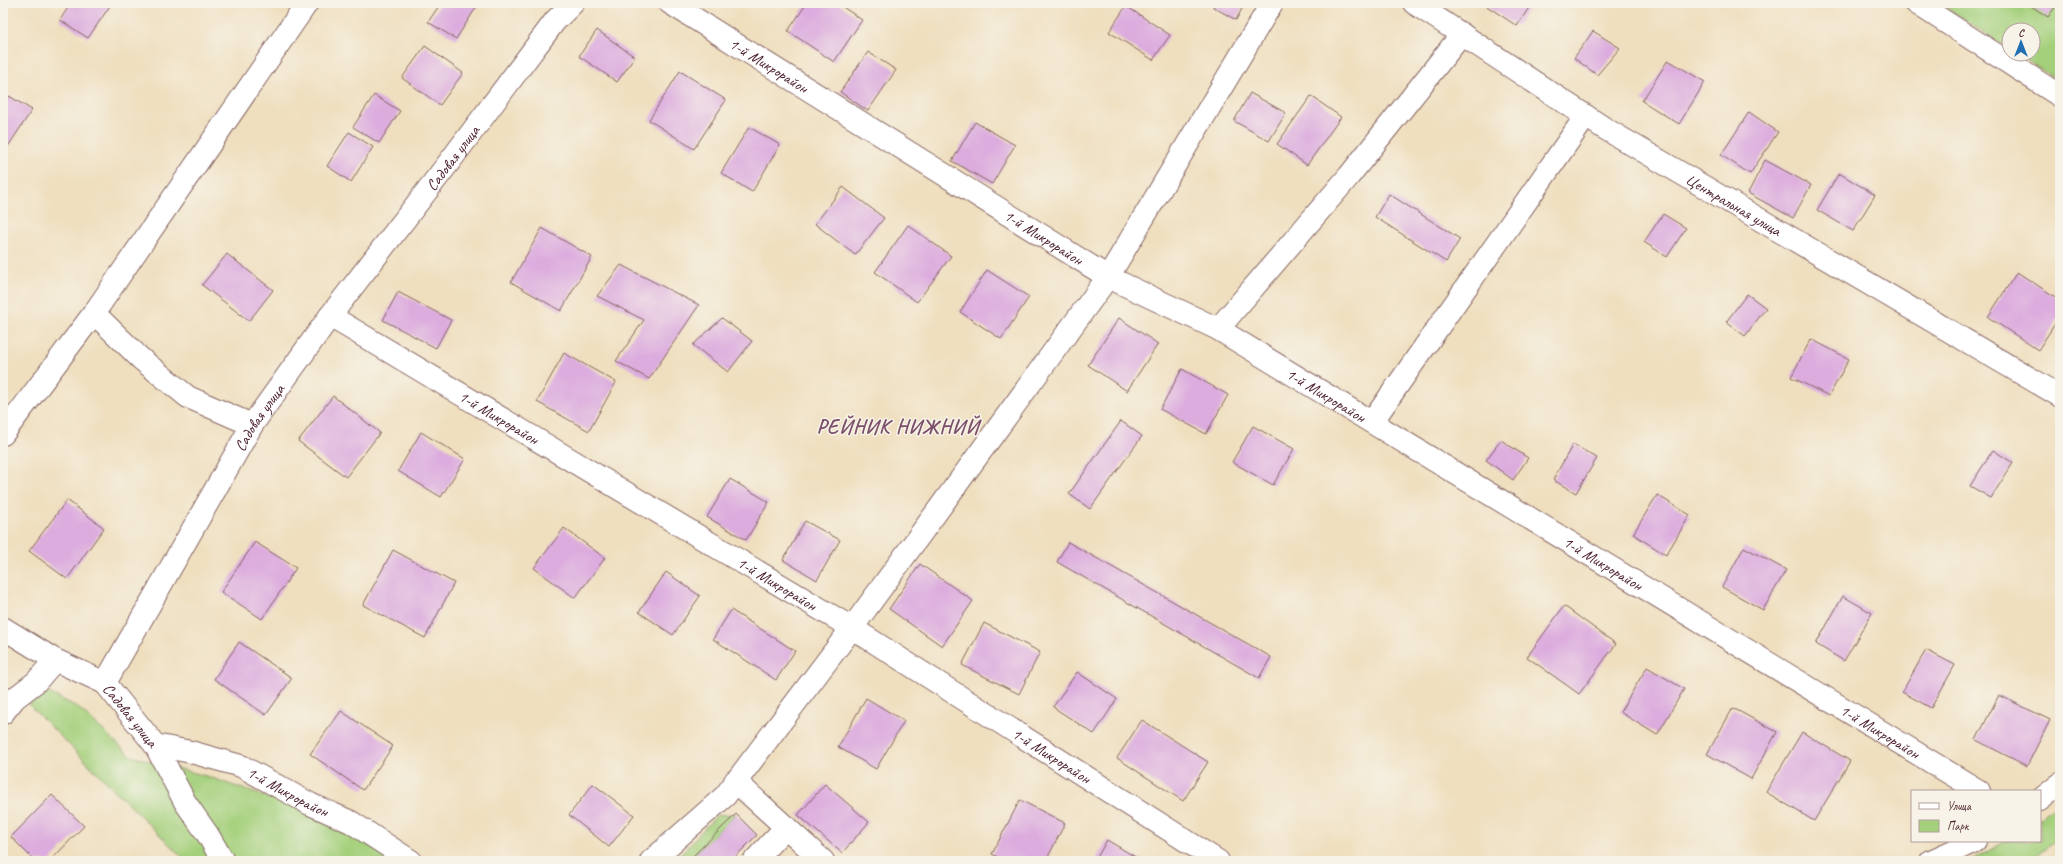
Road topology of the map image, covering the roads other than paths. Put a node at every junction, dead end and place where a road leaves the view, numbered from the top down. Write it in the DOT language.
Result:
graph roads {
  1 [pos="307,3"];
  2 [pos="573,3"];
  3 [pos="670,3"];
  4 [pos="1272,3"];
  5 [pos="1414,3"];
  6 [pos="1916,3"];
  7 [pos="1462,34"];
  8 [pos="2060,96"];
  9 [pos="1586,116"];
  10 [pos="1108,277"];
  11 [pos="94,312"];
  12 [pos="330,316"];
  13 [pos="1218,329"];
  14 [pos="2060,396"];
  15 [pos="1372,422"];
  16 [pos="252,425"];
  17 [pos="3,434"];
  18 [pos="3,628"];
  19 [pos="852,628"];
  20 [pos="55,660"];
  21 [pos="105,683"];
  22 [pos="3,713"];
  23 [pos="154,745"];
  24 [pos="735,781"];
  25 [pos="2060,784"];
  26 [pos="1977,790"];
  27 [pos="2041,799"];
  28 [pos="786,828"];
  29 [pos="1973,842"];
  30 [pos="223,861"];
  31 [pos="411,861"];
  32 [pos="651,861"];
  33 [pos="754,861"];
  34 [pos="823,861"];
  35 [pos="1218,861"];
  36 [pos="1931,861"];
  1 -- 11 [label="street"];
  2 -- 12 [label="street, Садовая улица"];
  3 -- 10 [label="street, 1-й Микрорайон"];
  4 -- 10 [label="street"];
  5 -- 7 [label="street, Центральная улица"];
  6 -- 8 [label="street"];
  7 -- 9 [label="street, Центральная улица"];
  7 -- 13 [label="street"];
  9 -- 14 [label="street, Центральная улица"];
  9 -- 15 [label="street"];
  10 -- 13 [label="street, 1-й Микрорайон"];
  10 -- 19 [label="street"];
  11 -- 16 [label="street"];
  11 -- 17 [label="street"];
  12 -- 16 [label="street, Садовая улица"];
  12 -- 19 [label="street, 1-й Микрорайон"];
  13 -- 15 [label="street, 1-й Микрорайон"];
  15 -- 26 [label="street, 1-й Микрорайон"];
  16 -- 21 [label="street, Садовая улица"];
  18 -- 20 [label="street"];
  19 -- 24 [label="street"];
  19 -- 35 [label="street, 1-й Микрорайон"];
  20 -- 21 [label="street"];
  20 -- 22 [label="street"];
  21 -- 23 [label="street, Садовая улица"];
  23 -- 30 [label="street, Садовая улица"];
  23 -- 31 [label="street, 1-й Микрорайон"];
  24 -- 28 [label="street"];
  24 -- 32 [label="street"];
  25 -- 27 [label="street"];
  28 -- 33 [label="street"];
  28 -- 34 [label="street"];
  29 -- 36 [label="street"];
}
